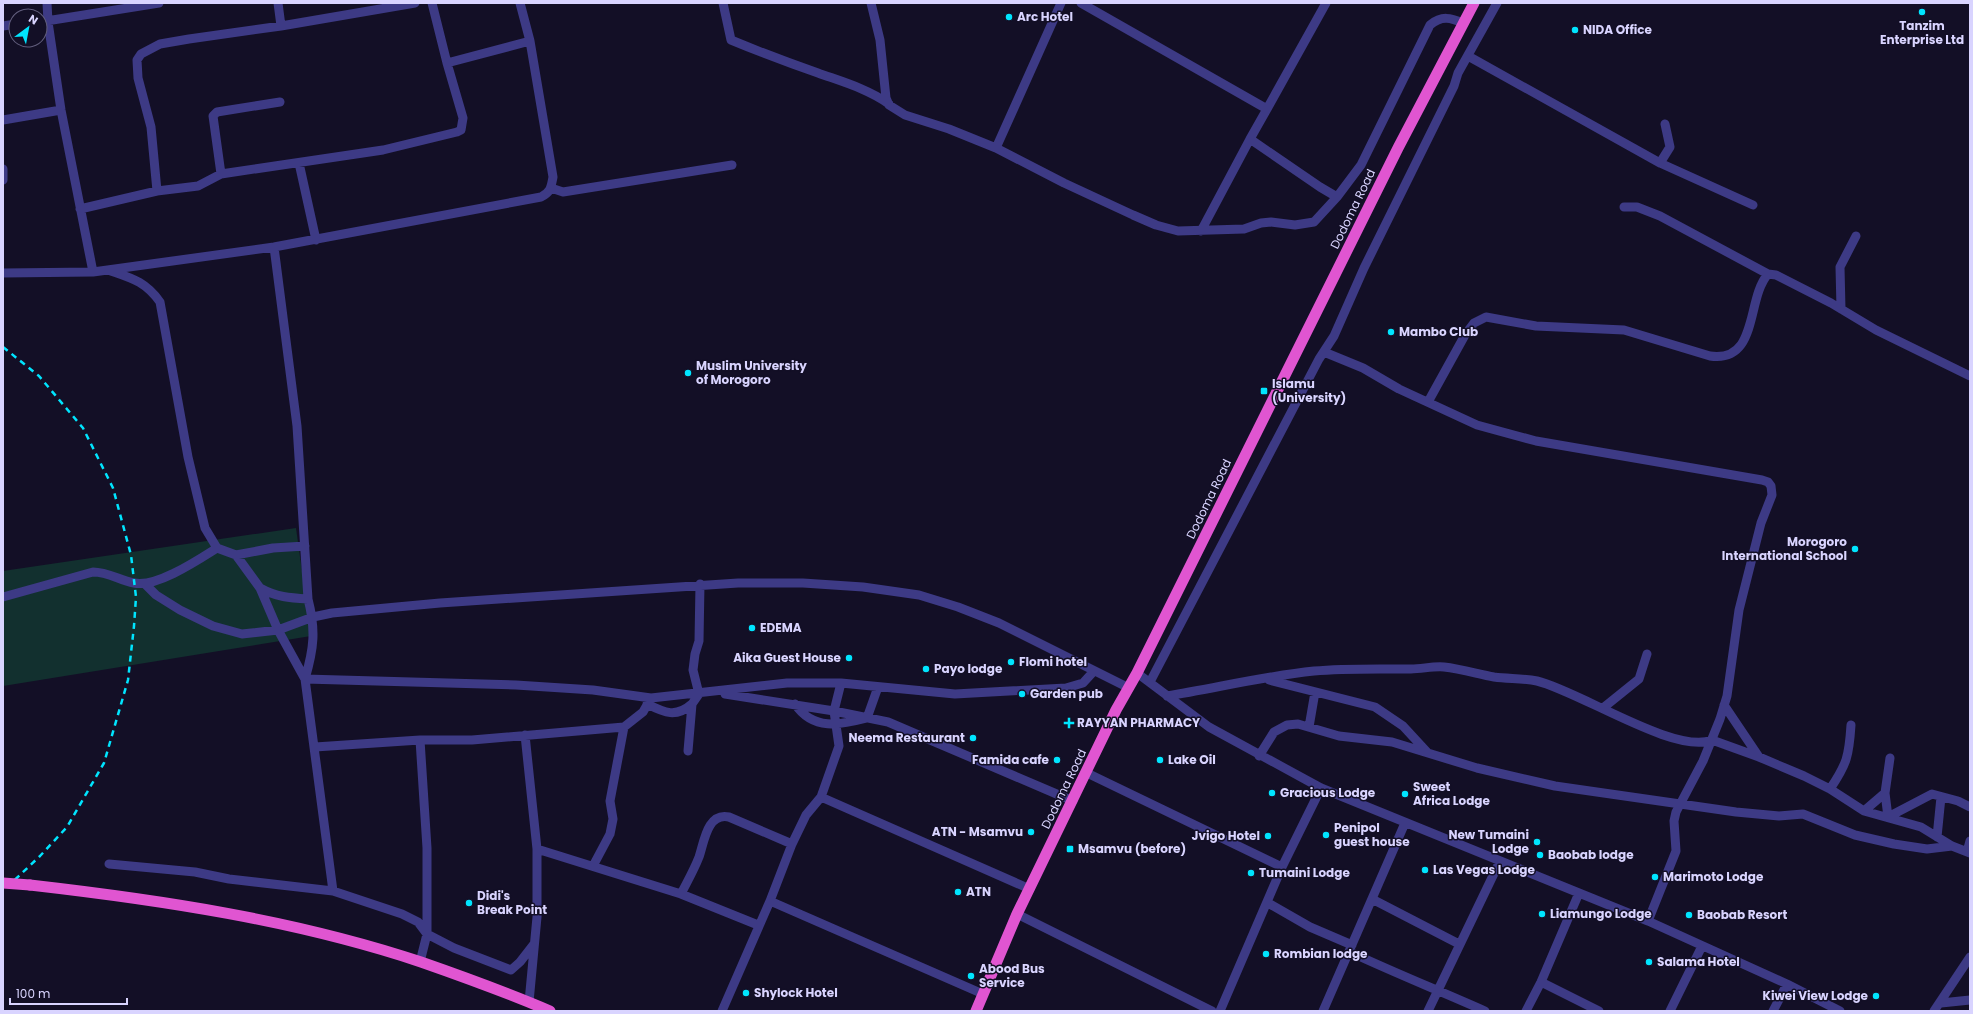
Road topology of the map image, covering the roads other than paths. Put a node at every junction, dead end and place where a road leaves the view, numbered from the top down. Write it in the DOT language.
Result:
graph roads {
  1 [pos="159,3"];
  2 [pos="278,3"];
  3 [pos="415,3"];
  4 [pos="432,3"];
  5 [pos="520,3"];
  6 [pos="723,3"];
  7 [pos="871,3"];
  8 [pos="1061,3"];
  9 [pos="1081,3"];
  10 [pos="1326,3"];
  11 [pos="1474,3"];
  12 [pos="1497,3"];
  13 [pos="140,5"];
  14 [pos="48,21"];
  15 [pos="1464,23"];
  16 [pos="281,26"];
  17 [pos="530,42"];
  18 [pos="48,43"];
  19 [pos="1468,56"];
  20 [pos="447,63"];
  21 [pos="280,102"];
  22 [pos="889,104"];
  23 [pos="1267,109"];
  24 [pos="61,110"];
  25 [pos="3,120"];
  26 [pos="1665,124"];
  27 [pos="1250,139"];
  28 [pos="996,148"];
  29 [pos="299,163"];
  30 [pos="1660,163"];
  31 [pos="732,165"];
  32 [pos="3,169"];
  33 [pos="221,174"];
  34 [pos="3,180"];
  35 [pos="551,188"];
  36 [pos="157,191"];
  37 [pos="1337,196"];
  38 [pos="1753,205"];
  39 [pos="1624,207"];
  40 [pos="80,209"];
  41 [pos="1201,231"];
  42 [pos="1856,236"];
  43 [pos="316,240"];
  44 [pos="274,247"];
  45 [pos="107,270"];
  46 [pos="3,272"];
  47 [pos="93,272"];
  48 [pos="1768,274"];
  49 [pos="1841,309"];
  50 [pos="1324,352"];
  51 [pos="1970,376"];
  52 [pos="1428,402"];
  53 [pos="305,546"];
  54 [pos="217,548"];
  55 [pos="236,555"];
  56 [pos="145,584"];
  57 [pos="700,584"];
  58 [pos="260,588"];
  59 [pos="3,597"];
  60 [pos="308,599"];
  61 [pos="313,617"];
  62 [pos="278,630"];
  63 [pos="1647,654"];
  64 [pos="1094,671"];
  65 [pos="1137,673"];
  66 [pos="1264,678"];
  67 [pos="305,679"];
  68 [pos="1150,682"];
  69 [pos="841,683"];
  70 [pos="878,687"];
  71 [pos="1129,688"];
  72 [pos="713,692"];
  73 [pos="1315,692"];
  74 [pos="699,694"];
  75 [pos="1168,696"];
  76 [pos="649,701"];
  77 [pos="692,704"];
  78 [pos="795,704"];
  79 [pos="1724,705"];
  80 [pos="1603,708"];
  81 [pos="834,711"];
  82 [pos="867,718"];
  83 [pos="836,725"];
  84 [pos="1851,725"];
  85 [pos="624,727"];
  86 [pos="1309,727"];
  87 [pos="525,735"];
  88 [pos="420,740"];
  89 [pos="1712,740"];
  90 [pos="315,747"];
  91 [pos="688,752"];
  92 [pos="1429,754"];
  93 [pos="1259,756"];
  94 [pos="1759,757"];
  95 [pos="1890,758"];
  96 [pos="1087,773"];
  97 [pos="1321,788"];
  98 [pos="1830,789"];
  99 [pos="1885,793"];
  100 [pos="821,797"];
  101 [pos="1941,797"];
  102 [pos="1072,801"];
  103 [pos="1679,805"];
  104 [pos="1970,807"];
  105 [pos="1864,811"];
  106 [pos="1888,817"];
  107 [pos="1405,823"];
  108 [pos="1937,836"];
  109 [pos="1970,841"];
  110 [pos="792,844"];
  111 [pos="1952,846"];
  112 [pos="537,849"];
  113 [pos="1969,853"];
  114 [pos="1500,861"];
  115 [pos="109,864"];
  116 [pos="593,866"];
  117 [pos="1282,867"];
  118 [pos="3,884"];
  119 [pos="1030,889"];
  120 [pos="333,891"];
  121 [pos="1579,893"];
  122 [pos="681,894"];
  123 [pos="1372,899"];
  124 [pos="770,901"];
  125 [pos="1268,903"];
  126 [pos="1017,914"];
  127 [pos="1648,921"];
  128 [pos="758,925"];
  129 [pos="427,934"];
  130 [pos="534,944"];
  131 [pos="1459,944"];
  132 [pos="1702,946"];
  133 [pos="1351,949"];
  134 [pos="1970,957"];
  135 [pos="420,962"];
  136 [pos="1541,982"];
  137 [pos="1787,984"];
  138 [pos="1439,990"];
  139 [pos="983,994"];
  140 [pos="1970,1000"];
  141 [pos="529,1002"];
  142 [pos="1941,1003"];
  143 [pos="550,1011"];
  144 [pos="722,1011"];
  145 [pos="976,1011"];
  146 [pos="1212,1011"];
  147 [pos="1220,1011"];
  148 [pos="1323,1011"];
  149 [pos="1428,1011"];
  150 [pos="1485,1011"];
  151 [pos="1526,1011"];
  152 [pos="1599,1011"];
  153 [pos="1670,1011"];
  154 [pos="1773,1011"];
  155 [pos="1840,1011"];
  156 [pos="1934,1011"];
  1 -- 13 [label="street"];
  2 -- 16 [label="street"];
  3 -- 16 [label="street"];
  4 -- 20 [label="street"];
  5 -- 17 [label="street"];
  6 -- 22 [label="street"];
  7 -- 22 [label="street"];
  8 -- 28 [label="street"];
  9 -- 23 [label="street"];
  10 -- 23 [label="street"];
  11 -- 15 [label="highway, Dodoma Road"];
  12 -- 19 [label="street"];
  13 -- 14 [label="street"];
  15 -- 37 [label="street"];
  15 -- 65 [label="highway, Dodoma Road"];
  16 -- 36 [label="street"];
  17 -- 20 [label="street"];
  17 -- 35 [label="street"];
  18 -- 24 [label="street"];
  19 -- 30 [label="street"];
  19 -- 50 [label="street"];
  20 -- 29 [label="street"];
  21 -- 33 [label="street"];
  22 -- 28 [label="street"];
  23 -- 27 [label="street"];
  24 -- 25 [label="street"];
  24 -- 40 [label="street"];
  26 -- 30 [label="street"];
  27 -- 37 [label="street"];
  27 -- 41 [label="street"];
  28 -- 41 [label="street"];
  29 -- 33 [label="street"];
  29 -- 43 [label="street"];
  30 -- 38 [label="street"];
  31 -- 35 [label="street"];
  32 -- 34 [label="street"];
  33 -- 36 [label="street"];
  35 -- 43 [label="street"];
  36 -- 40 [label="street"];
  37 -- 41 [label="street"];
  39 -- 48 [label="street"];
  40 -- 47 [label="street"];
  42 -- 49 [label="street"];
  43 -- 44 [label="street"];
  44 -- 45 [label="street"];
  44 -- 53 [label="street"];
  45 -- 47 [label="street"];
  45 -- 54 [label="street"];
  46 -- 47 [label="street"];
  48 -- 49 [label="street"];
  48 -- 52 [label="street"];
  49 -- 51 [label="street"];
  50 -- 52 [label="street"];
  50 -- 68 [label="street"];
  52 -- 79 [label="street"];
  53 -- 55 [label="street"];
  53 -- 60 [label="street"];
  54 -- 55 [label="street"];
  54 -- 56 [label="street"];
  55 -- 58 [label="street"];
  56 -- 59 [label="street"];
  56 -- 62 [label="street"];
  57 -- 61 [label="street"];
  57 -- 64 [label="street"];
  57 -- 74 [label="street"];
  58 -- 60 [label="street"];
  58 -- 62 [label="street"];
  60 -- 61 [label="street"];
  61 -- 62 [label="street"];
  61 -- 67 [label="street"];
  62 -- 67 [label="street"];
  63 -- 80 [label="street"];
  64 -- 70 [label="street"];
  64 -- 71 [label="street"];
  65 -- 68 [label="street"];
  65 -- 71 [label="highway, Dodoma Road"];
  66 -- 73 [label="street"];
  66 -- 75 [label="street"];
  66 -- 80 [label="street"];
  67 -- 76 [label="street"];
  67 -- 90 [label="street"];
  68 -- 75 [label="street"];
  69 -- 70 [label="street"];
  69 -- 72 [label="street"];
  69 -- 81 [label="street"];
  70 -- 82 [label="street"];
  71 -- 96 [label="highway, Dodoma Road"];
  72 -- 74 [label="street"];
  72 -- 78 [label="street"];
  73 -- 86 [label="street"];
  73 -- 92 [label="street"];
  74 -- 76 [label="street"];
  74 -- 77 [label="street"];
  75 -- 93 [label="street"];
  76 -- 77 [label="street"];
  76 -- 85 [label="street"];
  77 -- 91 [label="street"];
  78 -- 81 [label="street"];
  78 -- 83 [label="street"];
  79 -- 89 [label="street"];
  79 -- 94 [label="street"];
  80 -- 89 [label="street"];
  81 -- 82 [label="street"];
  81 -- 83 [label="street"];
  82 -- 83 [label="street"];
  82 -- 102 [label="street"];
  83 -- 100 [label="street"];
  84 -- 98 [label="street"];
  85 -- 87 [label="street"];
  85 -- 116 [label="street"];
  86 -- 92 [label="street"];
  86 -- 93 [label="street"];
  87 -- 88 [label="street"];
  87 -- 112 [label="street"];
  88 -- 90 [label="street"];
  88 -- 129 [label="street"];
  89 -- 94 [label="street"];
  89 -- 103 [label="street"];
  90 -- 120 [label="street"];
  92 -- 103 [label="street"];
  93 -- 97 [label="street"];
  94 -- 98 [label="street"];
  95 -- 99 [label="street"];
  96 -- 102 [label="highway, Dodoma Road"];
  96 -- 117 [label="street"];
  97 -- 107 [label="street"];
  97 -- 117 [label="street"];
  98 -- 105 [label="street"];
  99 -- 105 [label="street"];
  99 -- 106 [label="street"];
  100 -- 110 [label="street"];
  100 -- 119 [label="street"];
  101 -- 104 [label="street"];
  101 -- 106 [label="street"];
  101 -- 108 [label="street"];
  102 -- 119 [label="highway, Dodoma Road"];
  103 -- 111 [label="street"];
  103 -- 127 [label="street"];
  105 -- 106 [label="street"];
  106 -- 108 [label="street"];
  107 -- 114 [label="street"];
  107 -- 123 [label="street"];
  108 -- 111 [label="street"];
  109 -- 113 [label="street"];
  110 -- 122 [label="street"];
  110 -- 124 [label="street"];
  111 -- 113 [label="street"];
  112 -- 116 [label="street"];
  112 -- 130 [label="street"];
  114 -- 121 [label="street"];
  114 -- 131 [label="street"];
  115 -- 120 [label="street"];
  116 -- 122 [label="street"];
  117 -- 125 [label="street"];
  118 -- 135 [label="highway, bridge"];
  119 -- 126 [label="highway, Dodoma Road"];
  120 -- 129 [label="street"];
  121 -- 127 [label="street"];
  121 -- 136 [label="street"];
  122 -- 128 [label="street"];
  123 -- 131 [label="street"];
  123 -- 133 [label="street"];
  124 -- 128 [label="street"];
  124 -- 139 [label="street"];
  125 -- 133 [label="street"];
  125 -- 147 [label="street"];
  126 -- 139 [label="highway, Dodoma Road"];
  126 -- 146 [label="street"];
  127 -- 132 [label="street"];
  128 -- 144 [label="street"];
  129 -- 130 [label="street"];
  129 -- 135 [label="street"];
  130 -- 141 [label="street"];
  131 -- 138 [label="street"];
  132 -- 137 [label="street"];
  132 -- 153 [label="street"];
  133 -- 138 [label="street"];
  133 -- 148 [label="street"];
  134 -- 142 [label="street"];
  135 -- 141 [label="highway"];
  136 -- 151 [label="street"];
  136 -- 152 [label="street"];
  137 -- 154 [label="street"];
  137 -- 155 [label="street"];
  138 -- 149 [label="street"];
  138 -- 150 [label="street"];
  139 -- 145 [label="highway, Dodoma Road"];
  140 -- 142 [label="street"];
  141 -- 143 [label="highway"];
  142 -- 156 [label="street"];
}
